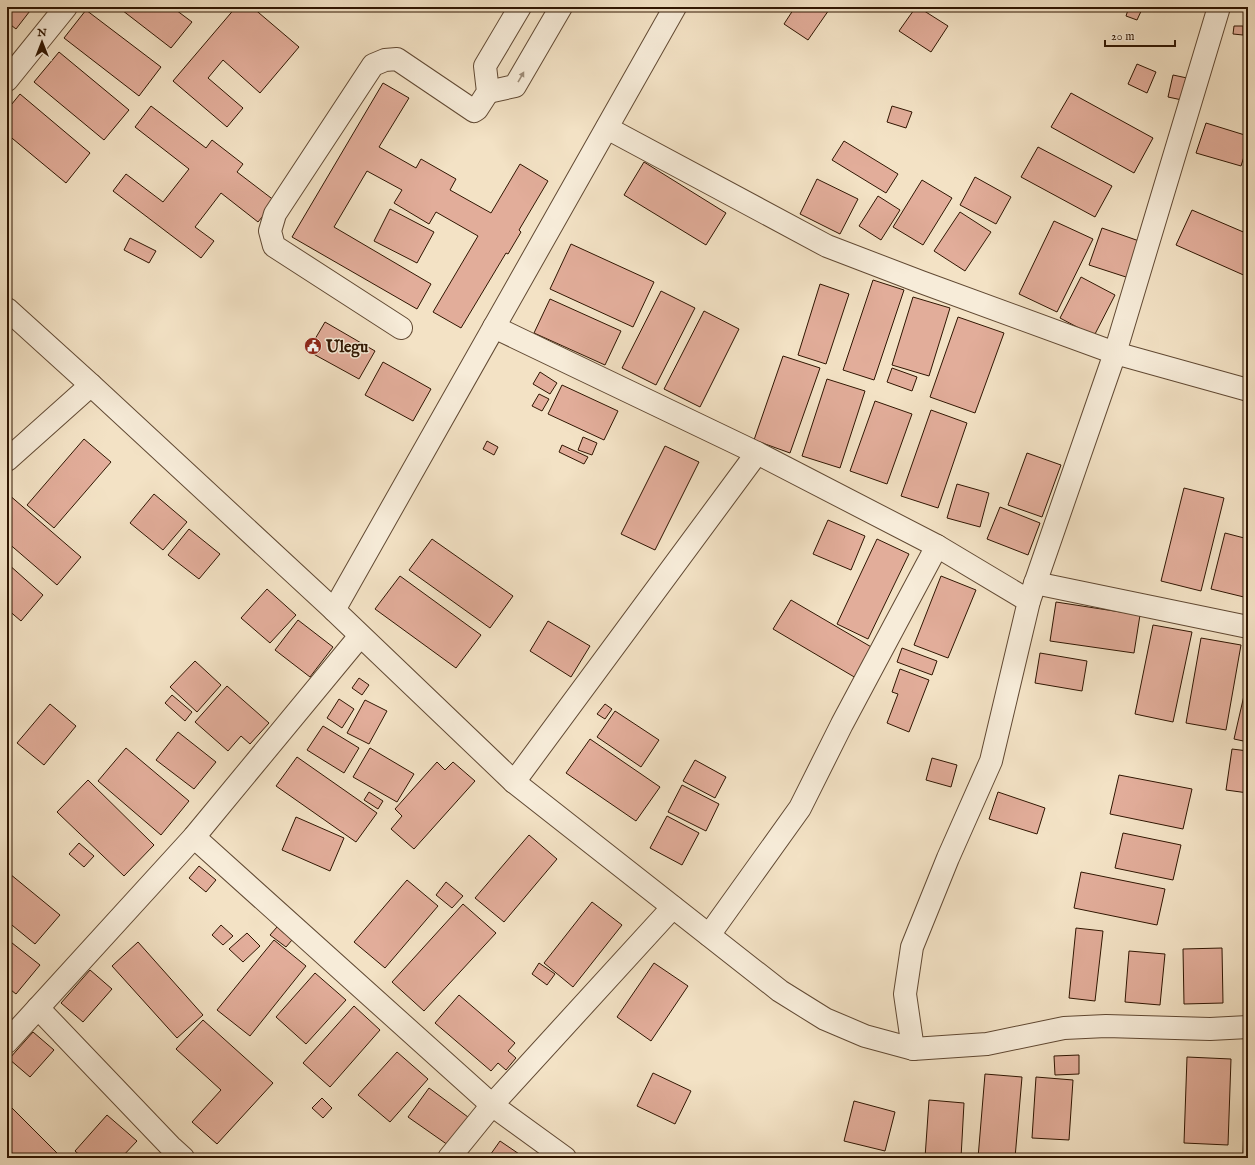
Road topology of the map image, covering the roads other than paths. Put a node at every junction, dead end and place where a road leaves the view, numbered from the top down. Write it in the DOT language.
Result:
graph roads {
  1 [pos="66,7"];
  2 [pos="520,7"];
  3 [pos="561,7"];
  4 [pos="675,7"];
  5 [pos="1220,7"];
  6 [pos="7,80"];
  7 [pos="488,92"];
  8 [pos="607,128"];
  9 [pos="7,309"];
  10 [pos="494,327"];
  11 [pos="401,328"];
  12 [pos="1115,353"];
  13 [pos="91,385"];
  14 [pos="1248,390"];
  15 [pos="757,453"];
  16 [pos="7,460"];
  17 [pos="937,546"];
  18 [pos="1032,592"];
  19 [pos="334,610"];
  20 [pos="1248,627"];
  21 [pos="360,636"];
  22 [pos="514,782"];
  23 [pos="194,837"];
  24 [pos="673,907"];
  25 [pos="709,935"];
  26 [pos="38,1008"];
  27 [pos="1248,1027"];
  28 [pos="7,1042"];
  29 [pos="913,1049"];
  30 [pos="492,1105"];
  31 [pos="183,1158"];
  32 [pos="449,1158"];
  33 [pos="565,1158"];
  1 -- 6 [label="street"];
  2 -- 7 [label="street"];
  7 -- 3 [label="street, one-way"];
  4 -- 8 [label="street"];
  5 -- 12 [label="street"];
  7 -- 11 [label="street"];
  8 -- 10 [label="street"];
  8 -- 12 [label="street"];
  9 -- 13 [label="street"];
  10 -- 15 [label="street"];
  10 -- 19 [label="street"];
  12 -- 14 [label="street"];
  12 -- 18 [label="street"];
  13 -- 16 [label="street"];
  13 -- 19 [label="street"];
  15 -- 17 [label="street"];
  15 -- 22 [label="street"];
  17 -- 18 [label="street"];
  17 -- 25 [label="street"];
  18 -- 20 [label="street"];
  18 -- 29 [label="street"];
  19 -- 21 [label="street"];
  21 -- 22 [label="street"];
  21 -- 23 [label="street"];
  22 -- 24 [label="street"];
  23 -- 26 [label="street"];
  23 -- 30 [label="street"];
  24 -- 25 [label="street"];
  24 -- 30 [label="street"];
  25 -- 29 [label="street"];
  26 -- 28 [label="street"];
  26 -- 31 [label="street"];
  27 -- 29 [label="street"];
  30 -- 32 [label="street"];
  30 -- 33 [label="street"];
}
